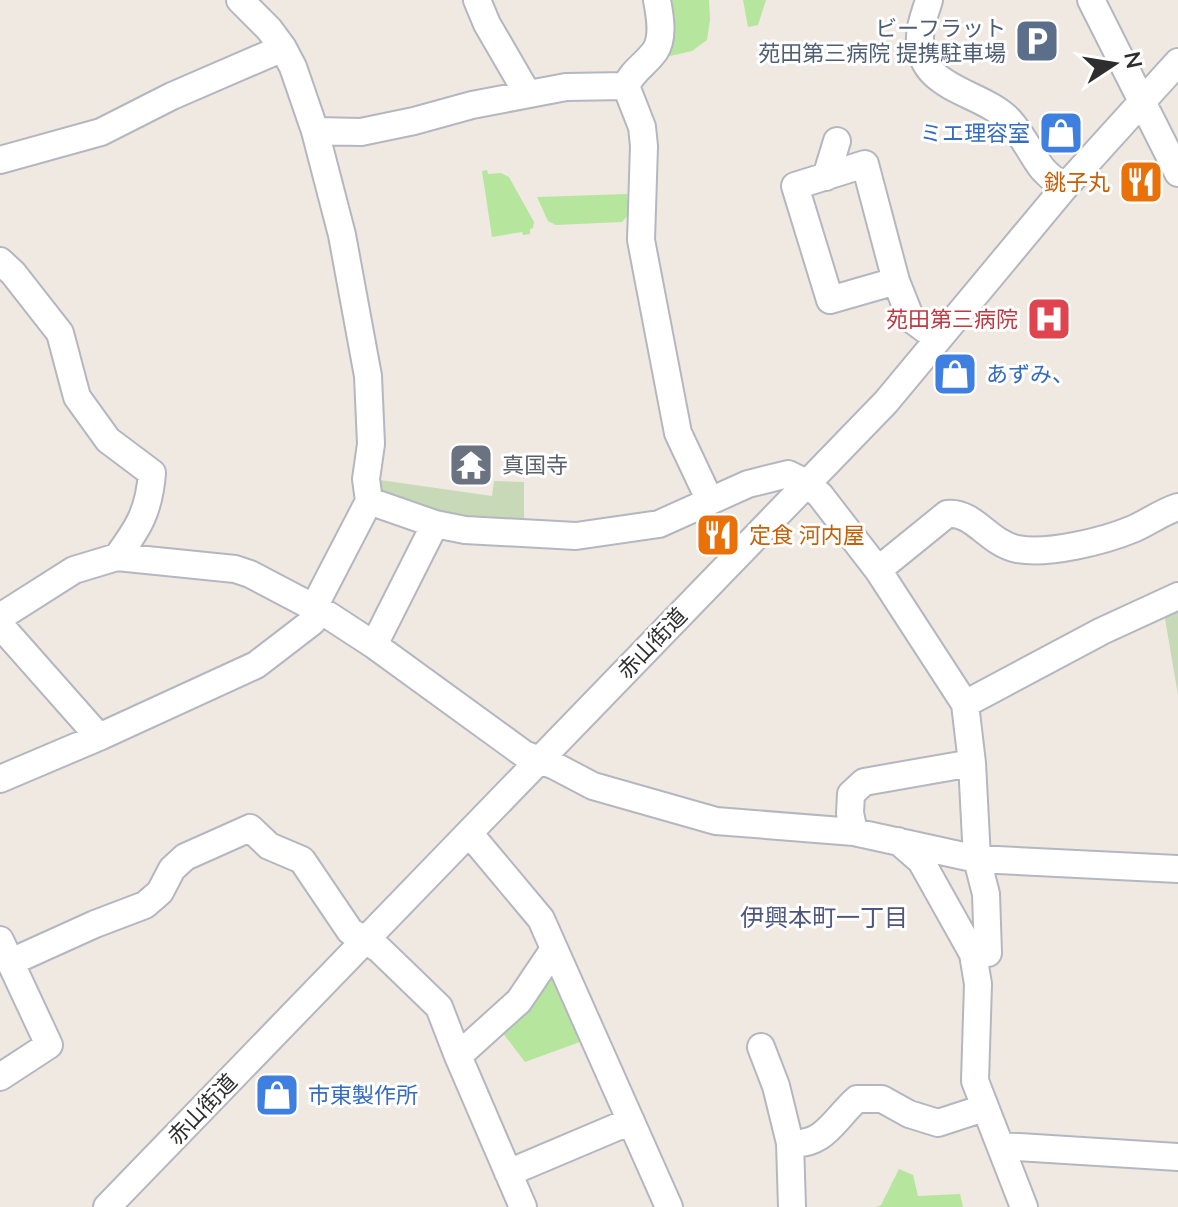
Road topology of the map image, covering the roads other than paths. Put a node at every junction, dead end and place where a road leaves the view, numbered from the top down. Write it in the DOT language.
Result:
graph roads {
  1 [pos="240,0"];
  2 [pos="477,0"];
  3 [pos="657,0"];
  4 [pos="929,0"];
  5 [pos="1091,0"];
  6 [pos="283,48"];
  7 [pos="1178,62"];
  8 [pos="626,86"];
  9 [pos="527,93"];
  10 [pos="1143,102"];
  11 [pos="315,131"];
  12 [pos="837,141"];
  13 [pos="0,160"];
  14 [pos="1178,173"];
  15 [pos="826,177"];
  16 [pos="1064,188"];
  17 [pos="0,261"];
  18 [pos="896,281"];
  19 [pos="937,338"];
  20 [pos="806,483"];
  21 [pos="369,501"];
  22 [pos="710,501"];
  23 [pos="1178,507"];
  24 [pos="435,524"];
  25 [pos="117,557"];
  26 [pos="878,570"];
  27 [pos="1178,596"];
  28 [pos="313,609"];
  29 [pos="0,617"];
  30 [pos="0,625"];
  31 [pos="374,645"];
  32 [pos="965,704"];
  33 [pos="99,737"];
  34 [pos="540,760"];
  35 [pos="972,763"];
  36 [pos="0,779"];
  37 [pos="854,832"];
  38 [pos="469,833"];
  39 [pos="898,841"];
  40 [pos="977,859"];
  41 [pos="1178,869"];
  42 [pos="365,941"];
  43 [pos="554,949"];
  44 [pos="6,951"];
  45 [pos="973,954"];
  46 [pos="761,1047"];
  47 [pos="458,1056"];
  48 [pos="0,1077"];
  49 [pos="984,1108"];
  50 [pos="631,1121"];
  51 [pos="790,1143"];
  52 [pos="1002,1146"];
  53 [pos="1178,1157"];
  54 [pos="508,1173"];
  55 [pos="107,1207"];
  56 [pos="523,1207"];
  57 [pos="669,1207"];
  58 [pos="792,1207"];
  59 [pos="1024,1207"];
  1 -- 6 [label="street"];
  2 -- 9 [label="street"];
  3 -- 8 [label="street"];
  4 -- 16 [label="street"];
  5 -- 10 [label="street"];
  6 -- 11 [label="street"];
  6 -- 13 [label="street"];
  7 -- 10 [label="street, 赤山街道"];
  8 -- 9 [label="street"];
  8 -- 22 [label="street"];
  9 -- 11 [label="street"];
  10 -- 14 [label="street"];
  10 -- 16 [label="street, 赤山街道"];
  11 -- 21 [label="street"];
  12 -- 15 [label="street"];
  15 -- 18 [label="street"];
  15 -- 18 [label="street"];
  16 -- 19 [label="street, 赤山街道"];
  17 -- 25 [label="street"];
  18 -- 19 [label="street"];
  19 -- 20 [label="street, 赤山街道"];
  20 -- 22 [label="street"];
  20 -- 26 [label="street"];
  20 -- 34 [label="street, 赤山街道"];
  21 -- 24 [label="street"];
  21 -- 28 [label="street"];
  22 -- 24 [label="street"];
  23 -- 26 [label="street"];
  24 -- 31 [label="street"];
  25 -- 28 [label="street"];
  25 -- 29 [label="street"];
  26 -- 32 [label="street"];
  27 -- 32 [label="street"];
  28 -- 31 [label="street"];
  28 -- 33 [label="street"];
  30 -- 33 [label="street"];
  31 -- 34 [label="street"];
  32 -- 35 [label="street"];
  33 -- 36 [label="street"];
  34 -- 37 [label="street"];
  34 -- 38 [label="street, 赤山街道"];
  35 -- 37 [label="street"];
  35 -- 40 [label="street"];
  37 -- 39 [label="street"];
  38 -- 42 [label="street, 赤山街道"];
  38 -- 43 [label="street"];
  39 -- 40 [label="street"];
  39 -- 45 [label="street"];
  40 -- 41 [label="street"];
  40 -- 45 [label="street"];
  42 -- 44 [label="street"];
  42 -- 47 [label="street"];
  42 -- 55 [label="street, 赤山街道"];
  43 -- 47 [label="street"];
  43 -- 50 [label="street"];
  44 -- 48 [label="street"];
  45 -- 49 [label="street"];
  46 -- 51 [label="street"];
  47 -- 54 [label="street"];
  49 -- 51 [label="street"];
  49 -- 52 [label="street"];
  50 -- 54 [label="street"];
  50 -- 57 [label="street"];
  51 -- 58 [label="street"];
  52 -- 53 [label="street"];
  52 -- 59 [label="street"];
  54 -- 56 [label="street"];
}
